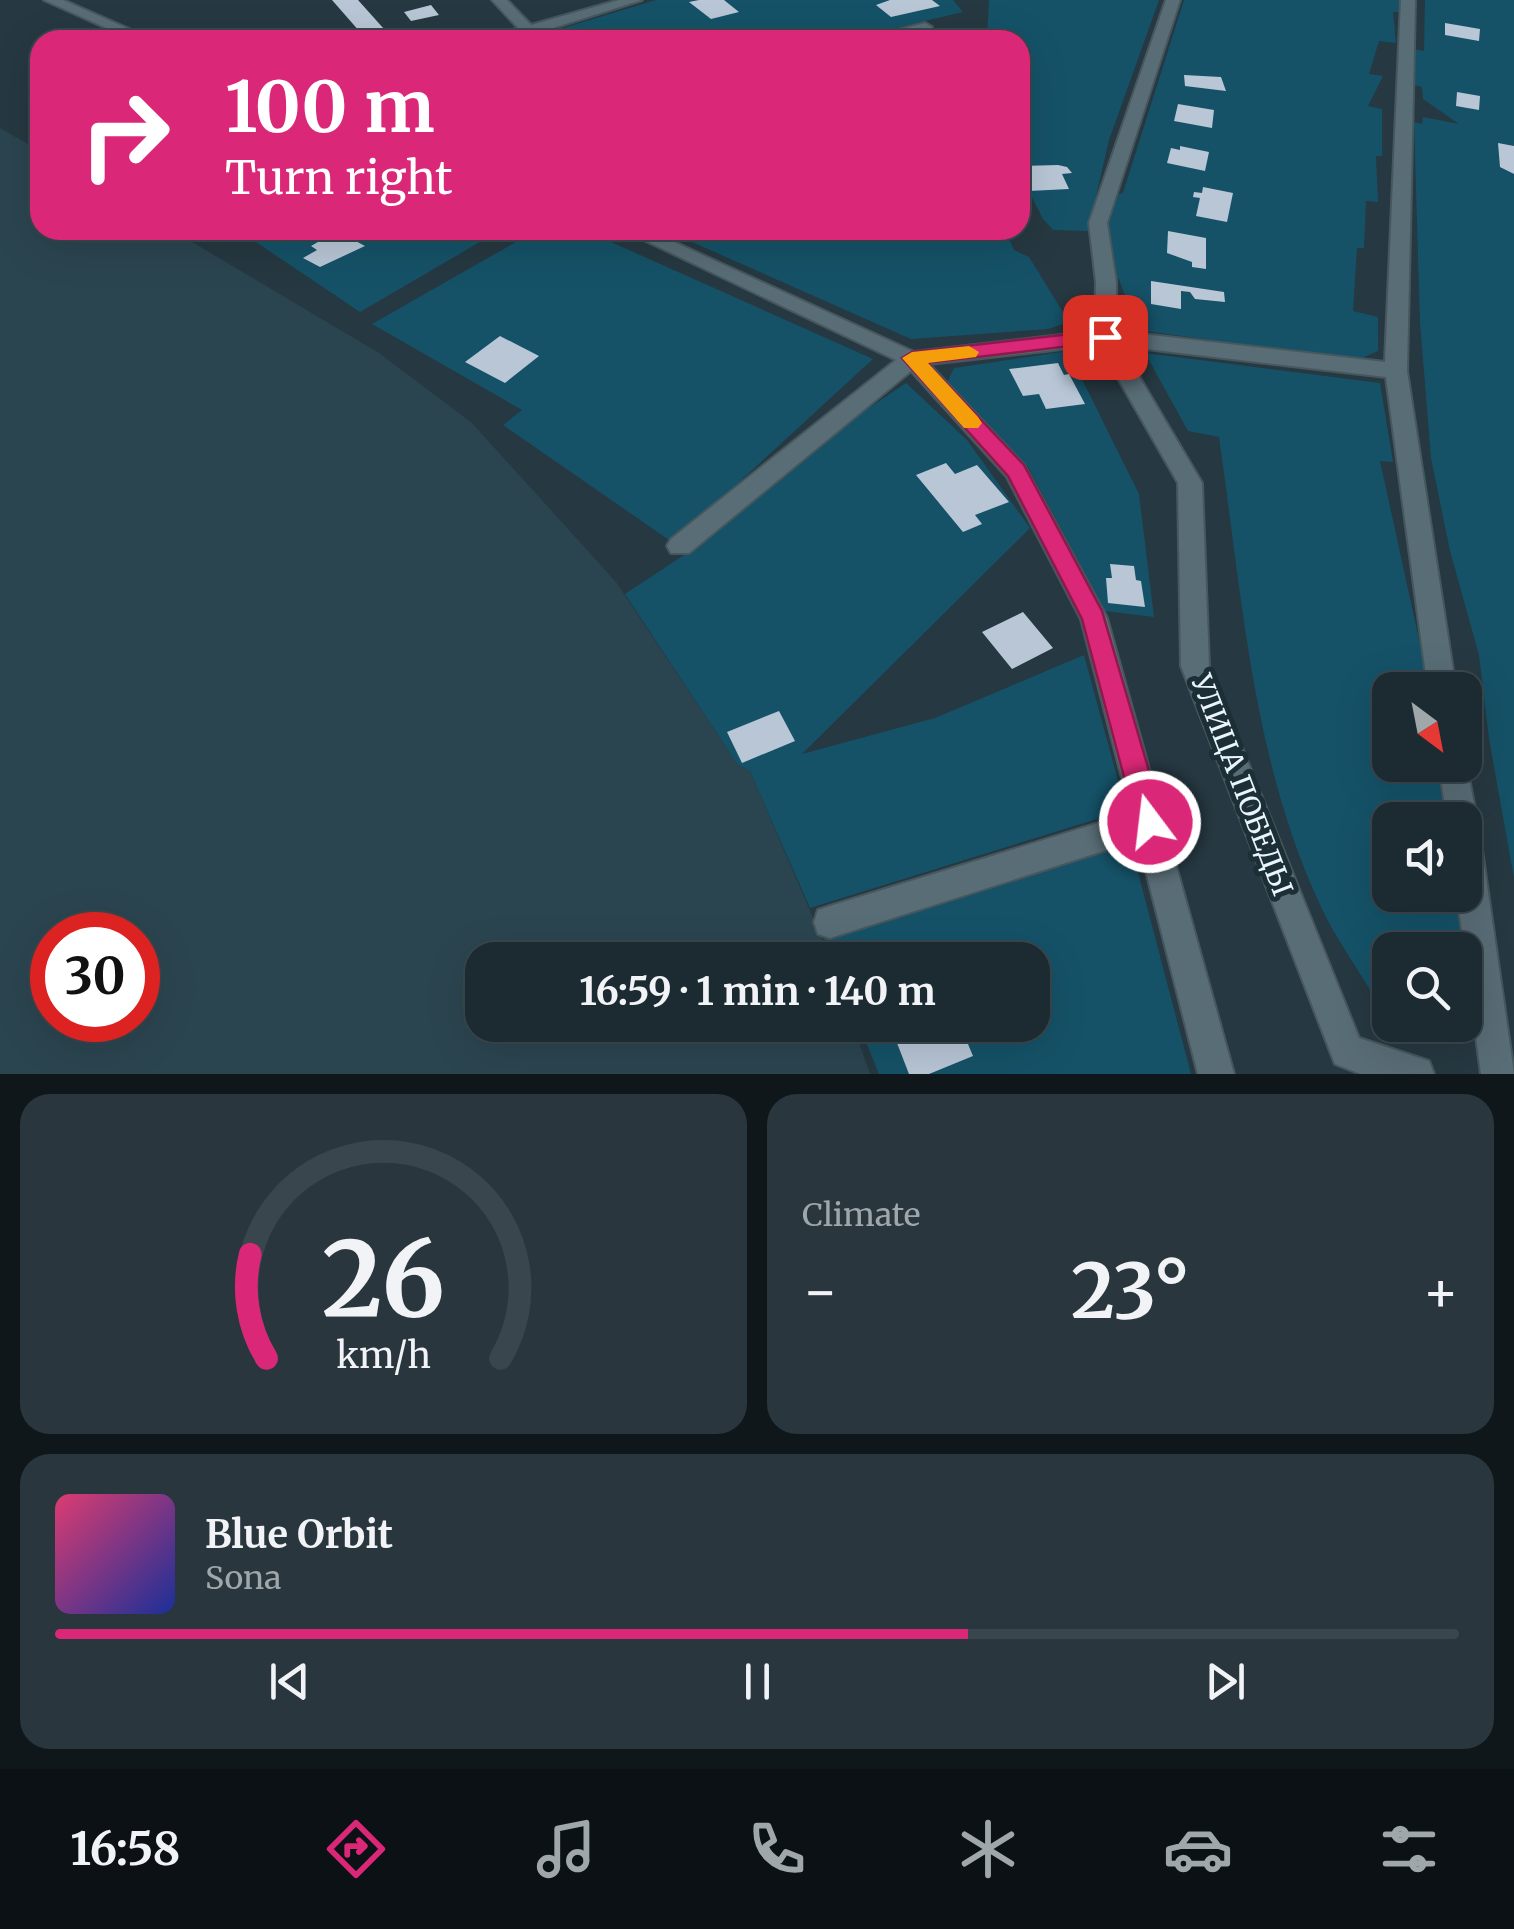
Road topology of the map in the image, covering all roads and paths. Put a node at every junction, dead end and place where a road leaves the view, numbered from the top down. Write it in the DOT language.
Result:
graph roads {
  1 [pos="51,0"];
  2 [pos="498,0"];
  3 [pos="635,0"];
  4 [pos="1173,0"];
  5 [pos="1408,0"];
  6 [pos="925,27"];
  7 [pos="122,30"];
  8 [pos="528,30"];
  9 [pos="532,30"];
  10 [pos="911,30"];
  11 [pos="663,240"];
  12 [pos="1105,337"];
  13 [pos="912,358"];
  14 [pos="1396,371"];
  15 [pos="680,546"];
  16 [pos="1439,672"];
  17 [pos="1150,822"];
  18 [pos="1475,912"];
  19 [pos="830,922"];
  20 [pos="1216,1074"];
  21 [pos="1416,1074"];
  22 [pos="1499,1074"];
  1 -- 7 [label="street"];
  2 -- 8 [label="street"];
  3 -- 9 [label="street"];
  4 -- 12 [label="street"];
  5 -- 14 [label="street"];
  6 -- 10 [label="street"];
  11 -- 13 [label="street"];
  12 -- 13 [label="street"];
  12 -- 14 [label="street"];
  12 -- 21 [label="street, УЛИЦА ПОБЕДЫ"];
  13 -- 15 [label="street"];
  13 -- 17 [label="street"];
  14 -- 16 [label="street"];
  17 -- 19 [label="street"];
  17 -- 20 [label="street"];
  18 -- 22 [label="street"];
}
